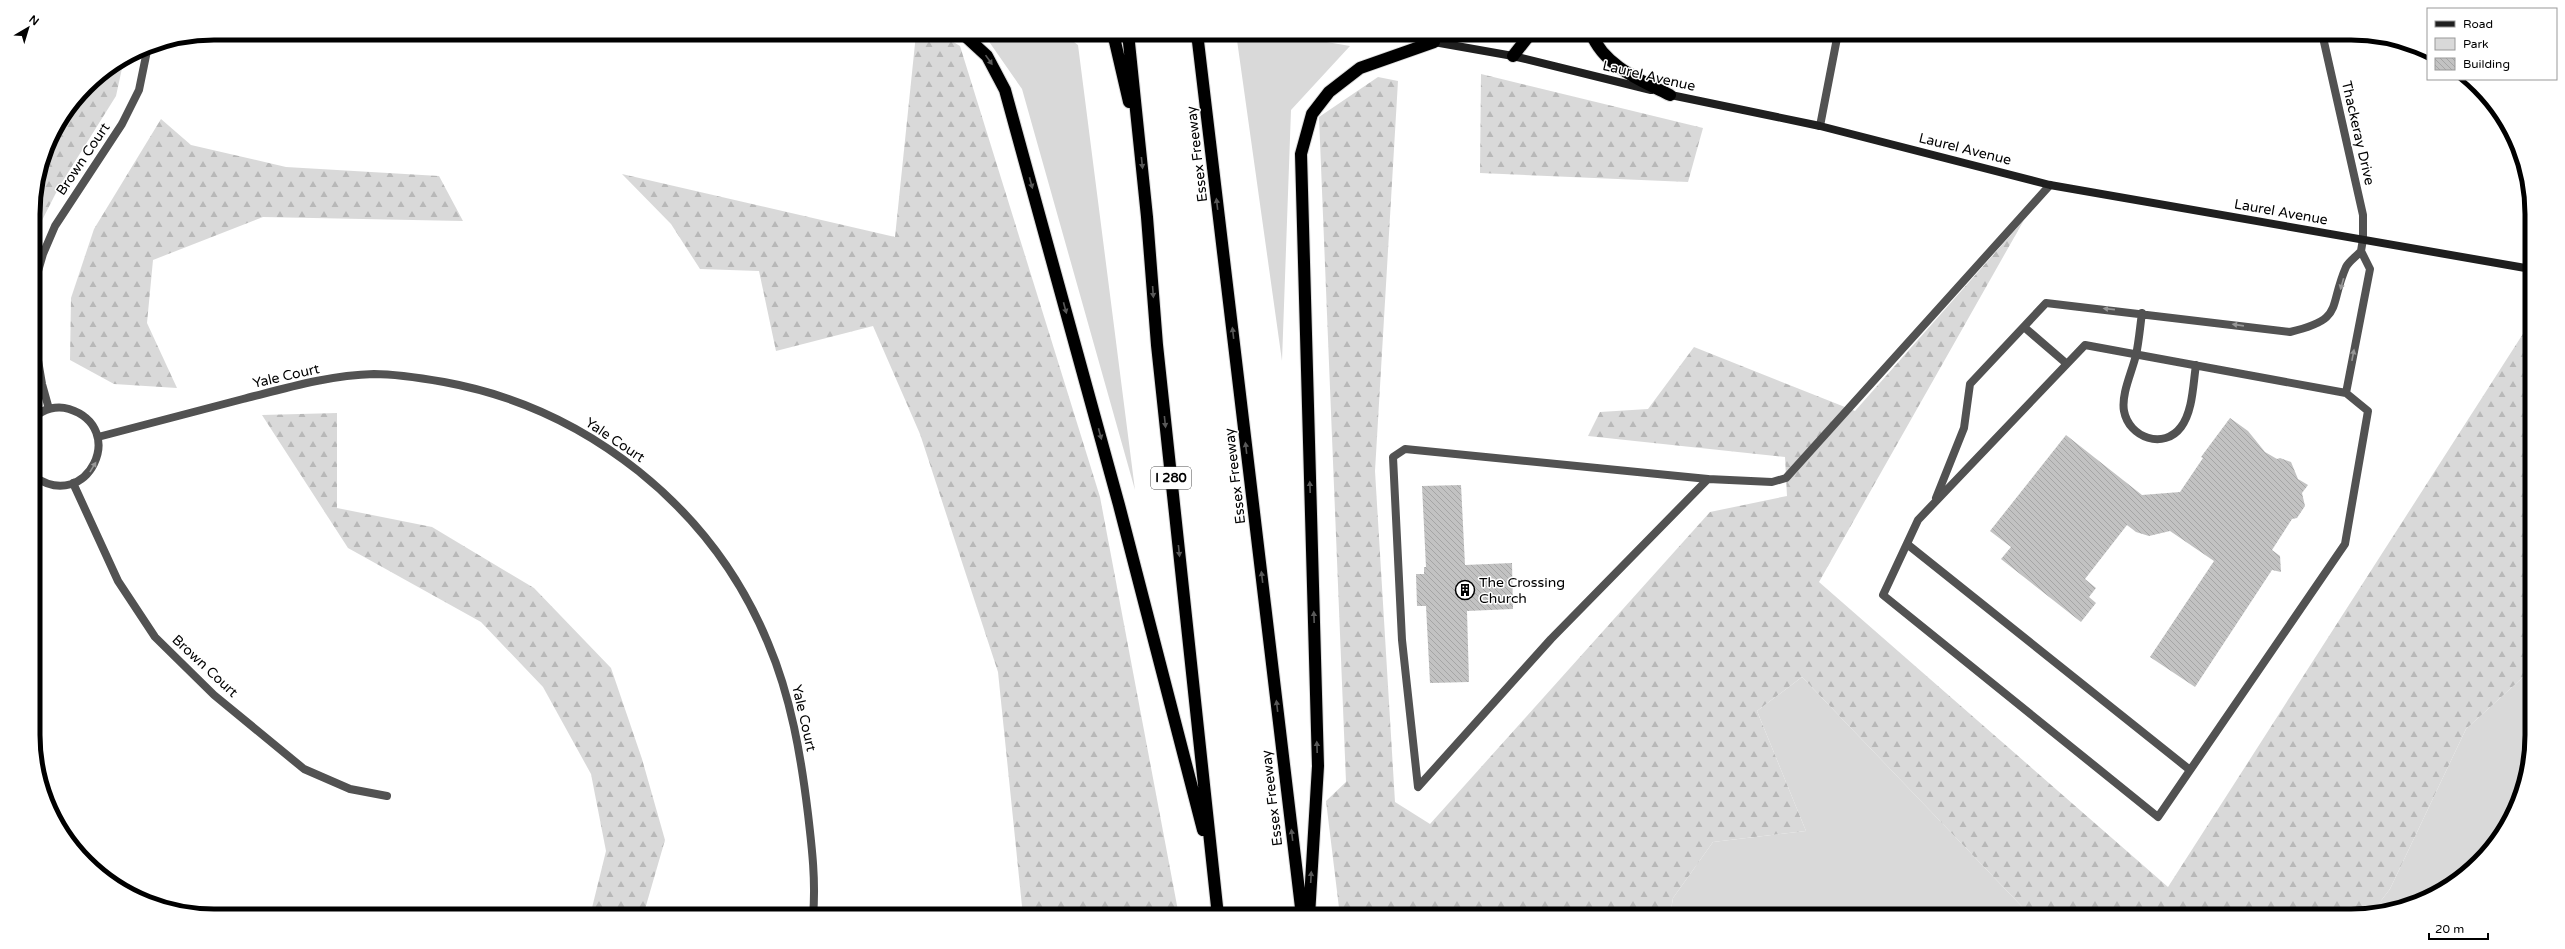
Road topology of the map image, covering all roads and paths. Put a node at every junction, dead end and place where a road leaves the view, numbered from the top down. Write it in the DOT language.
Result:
graph roads {
  1 [pos="970,40"];
  2 [pos="1115,40"];
  3 [pos="1129,40"];
  4 [pos="1198,40"];
  5 [pos="1202,40"];
  6 [pos="1426,40"];
  7 [pos="1526,40"];
  8 [pos="1595,40"];
  9 [pos="1837,40"];
  10 [pos="2324,40"];
  11 [pos="1434,42"];
  12 [pos="147,53"];
  13 [pos="1513,56"];
  14 [pos="1203,84"];
  15 [pos="1670,95"];
  16 [pos="1820,126"];
  17 [pos="1140,146"];
  18 [pos="2050,185"];
  19 [pos="2363,240"];
  20 [pos="2361,252"];
  21 [pos="40,264"];
  22 [pos="2525,268"];
  23 [pos="2142,313"];
  24 [pos="2024,326"];
  25 [pos="2136,354"];
  26 [pos="2067,364"];
  27 [pos="2196,365"];
  28 [pos="40,372"];
  29 [pos="2346,393"];
  30 [pos="49,409"];
  31 [pos="40,414"];
  32 [pos="98,437"];
  33 [pos="1708,478"];
  34 [pos="40,479"];
  35 [pos="73,483"];
  36 [pos="1934,503"];
  37 [pos="1907,544"];
  38 [pos="2190,770"];
  39 [pos="387,796"];
  40 [pos="1213,868"];
  41 [pos="813,909"];
  42 [pos="1217,909"];
  43 [pos="1301,909"];
  44 [pos="1309,909"];
  1 -- 40 [label="highway, one-way"];
  2 -- 17 [label="highway"];
  3 -- 17 [label="highway, I 280"];
  4 -- 14 [label="highway, Essex Freeway"];
  5 -- 14 [label="highway"];
  6 -- 11 [label="main road, Laurel Avenue"];
  7 -- 13 [label="highway"];
  8 -- 15 [label="highway"];
  9 -- 16 [label="street"];
  10 -- 19 [label="street, Thackeray Drive"];
  11 -- 13 [label="main road, Laurel Avenue"];
  44 -- 11 [label="highway, one-way"];
  12 -- 21 [label="street, Brown Court"];
  13 -- 15 [label="main road, Laurel Avenue"];
  43 -- 14 [label="highway, Essex Freeway, one-way"];
  15 -- 16 [label="main road, Laurel Avenue"];
  16 -- 18 [label="main road, Laurel Avenue"];
  17 -- 40 [label="highway, I 280, one-way"];
  18 -- 19 [label="main road, Laurel Avenue"];
  18 -- 33 [label="street"];
  19 -- 20 [label="street, Thackeray Drive"];
  19 -- 22 [label="main road, Laurel Avenue"];
  20 -- 23 [label="street, one-way"];
  29 -- 20 [label="street, one-way"];
  23 -- 24 [label="street, one-way"];
  23 -- 25 [label="street"];
  24 -- 26 [label="street"];
  24 -- 36 [label="street"];
  25 -- 26 [label="street"];
  25 -- 27 [label="street"];
  25 -- 27 [label="street"];
  26 -- 36 [label="street"];
  27 -- 29 [label="street"];
  28 -- 30 [label="street"];
  29 -- 38 [label="street"];
  30 -- 31 [label="street"];
  30 -- 32 [label="street"];
  35 -- 32 [label="street, one-way"];
  32 -- 41 [label="street, Yale Court"];
  33 -- 33 [label="street"];
  34 -- 35 [label="street"];
  35 -- 39 [label="street, Brown Court"];
  36 -- 37 [label="street"];
  37 -- 38 [label="street"];
  37 -- 38 [label="street"];
  40 -- 42 [label="highway, I 280"];
}
